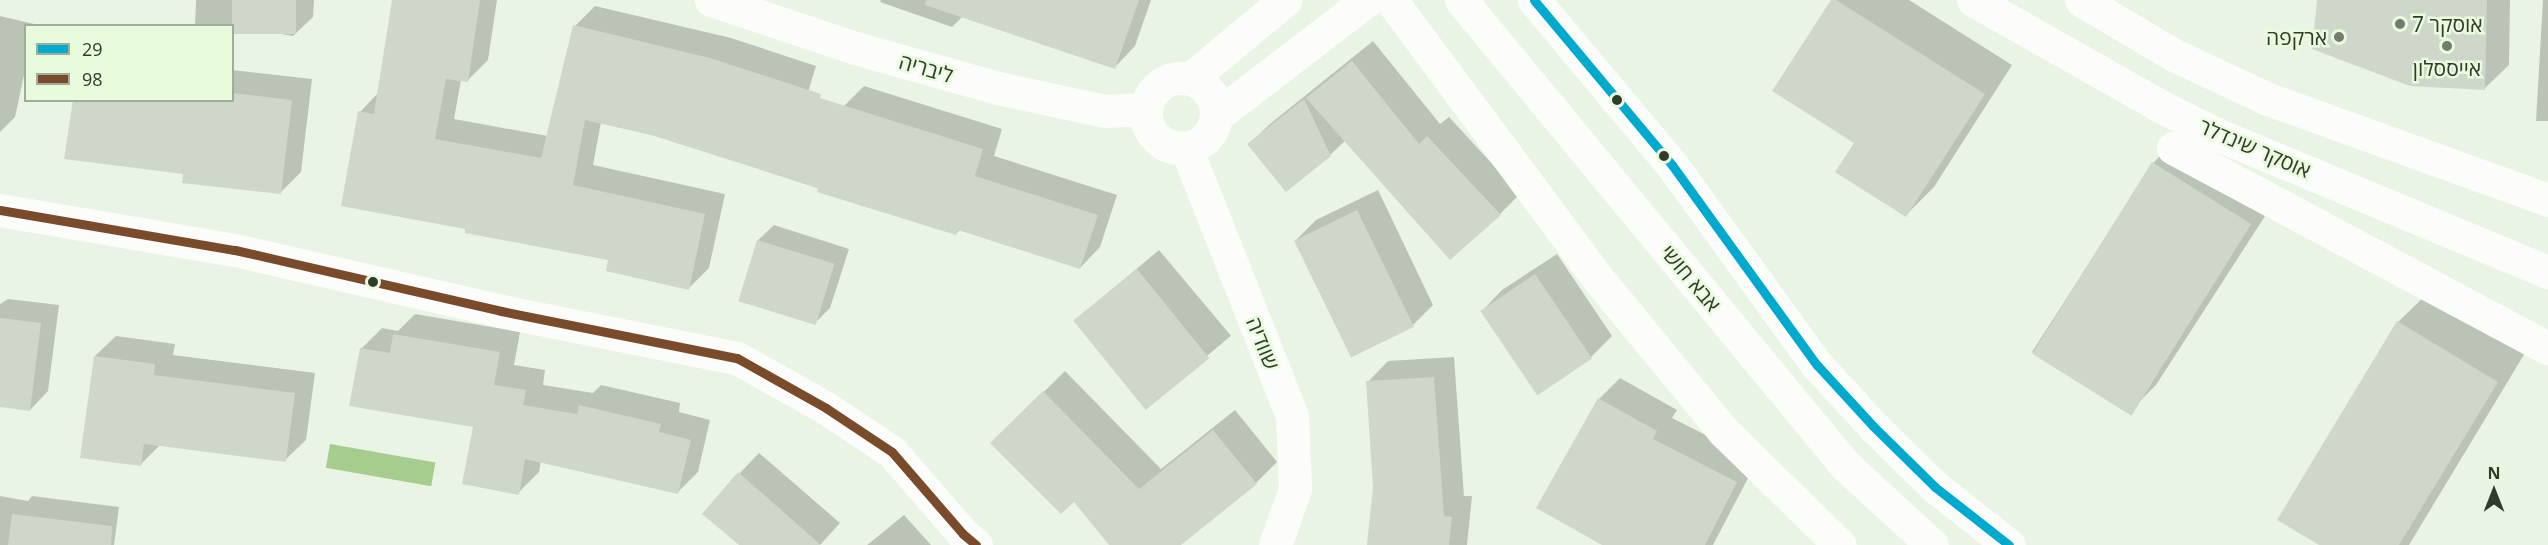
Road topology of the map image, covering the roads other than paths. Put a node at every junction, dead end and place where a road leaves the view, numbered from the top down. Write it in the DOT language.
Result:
graph roads {
  1 [pos="711,0"];
  2 [pos="1285,0"];
  3 [pos="1367,0"];
  4 [pos="1391,0"];
  5 [pos="1461,0"];
  6 [pos="1973,0"];
  7 [pos="2081,0"];
  8 [pos="1542,5"];
  9 [pos="1190,79"];
  10 [pos="1146,109"];
  11 [pos="1216,116"];
  12 [pos="1185,148"];
  13 [pos="2173,148"];
  14 [pos="2548,200"];
  15 [pos="0,210"];
  16 [pos="2548,272"];
  17 [pos="2548,348"];
  18 [pos="976,545"];
  19 [pos="1275,545"];
  20 [pos="1840,545"];
  21 [pos="1932,545"];
  22 [pos="2009,545"];
  1 -- 10 [label="street, ליבריה"];
  2 -- 9 [label="street"];
  3 -- 11 [label="street"];
  4 -- 20 [label="street"];
  5 -- 21 [label="street, אבא חושי"];
  6 -- 16 [label="street, אוסקר שינדלר"];
  7 -- 14 [label="street"];
  8 -- 22 [label="street"];
  9 -- 10 [label="street"];
  9 -- 11 [label="street"];
  10 -- 12 [label="street"];
  11 -- 12 [label="street"];
  12 -- 19 [label="street, שוודיה"];
  13 -- 17 [label="street"];
  15 -- 18 [label="street"];
}
